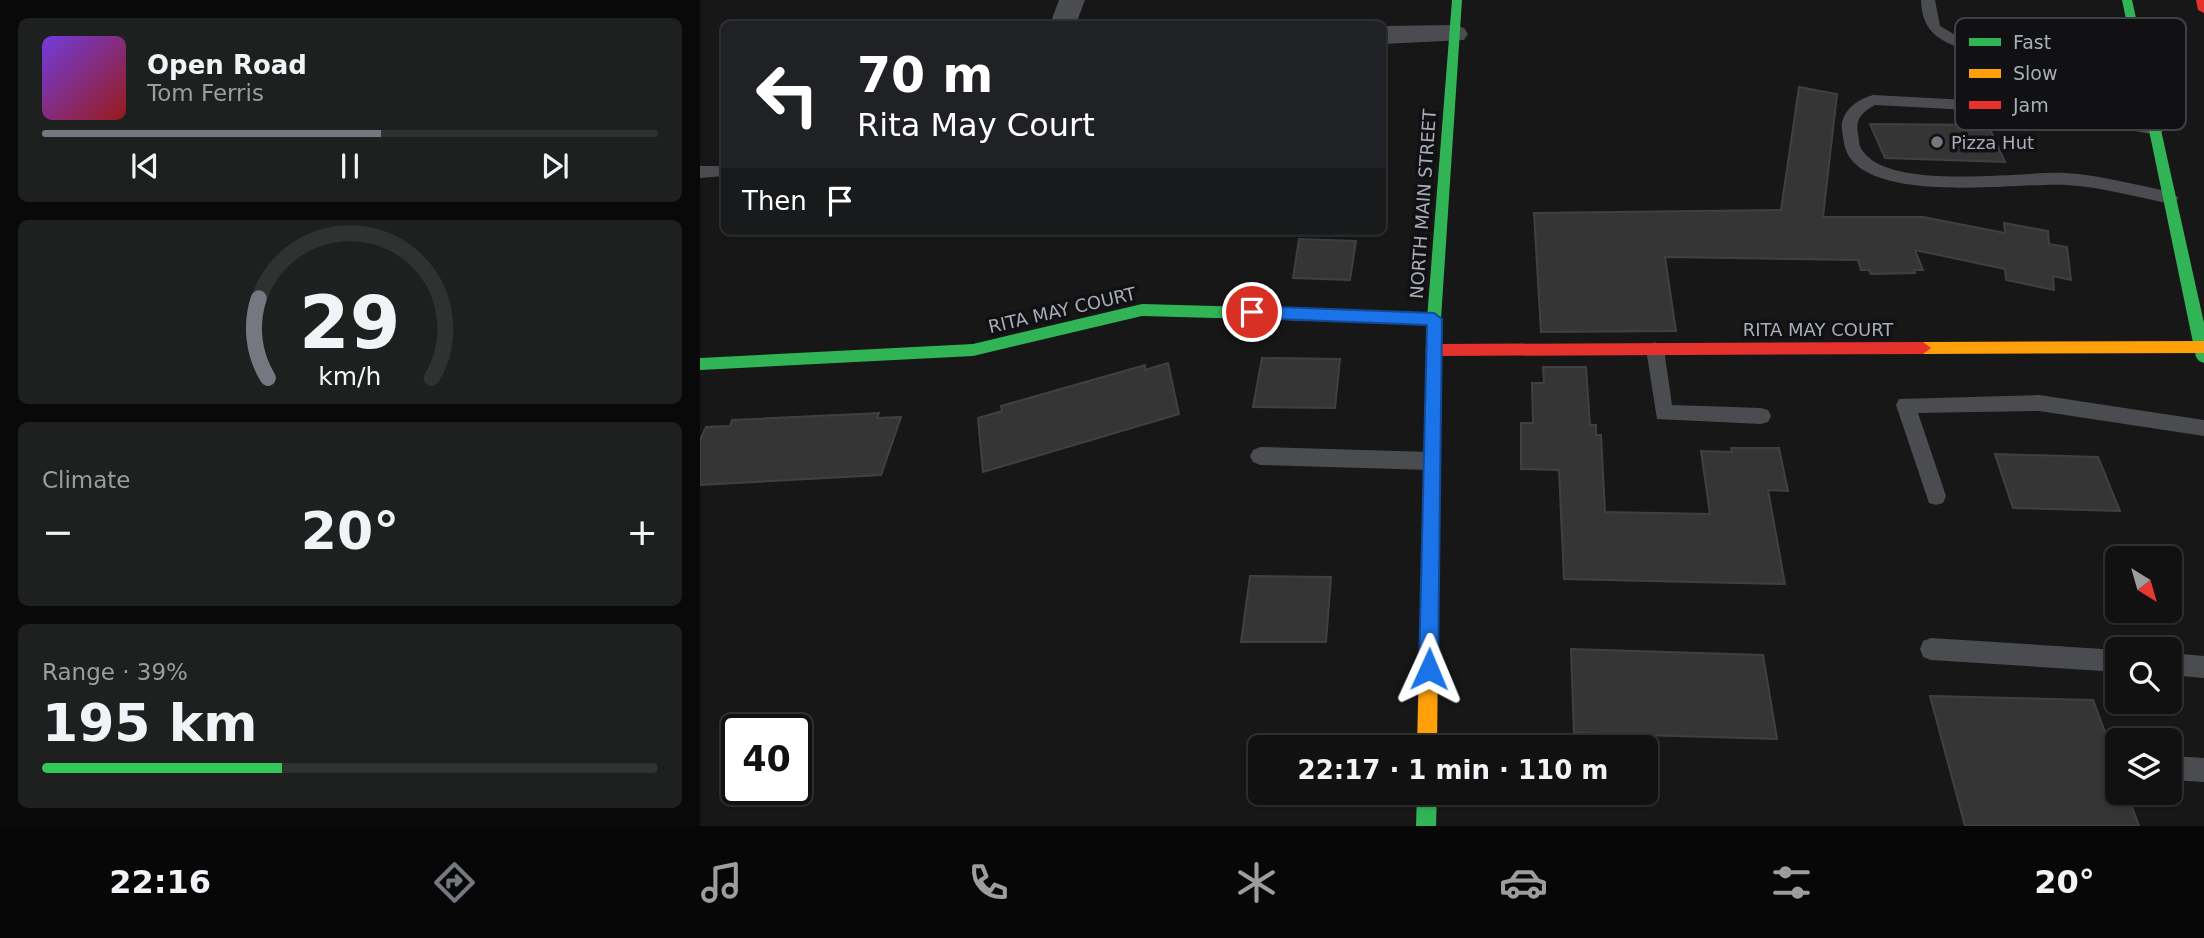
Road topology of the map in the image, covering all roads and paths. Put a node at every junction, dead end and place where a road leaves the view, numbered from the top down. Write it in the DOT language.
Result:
graph roads {
  1 [pos="1072,0"];
  2 [pos="1457,0"];
  3 [pos="1928,0"];
  4 [pos="2127,0"];
  5 [pos="2201,0"];
  6 [pos="2204,10"];
  7 [pos="2131,18"];
  8 [pos="1064,21"];
  9 [pos="1454,34"];
  10 [pos="1386,35"];
  11 [pos="1955,41"];
  12 [pos="1955,104"];
  13 [pos="2157,130"];
  14 [pos="721,171"];
  15 [pos="700,172"];
  16 [pos="2171,198"];
  17 [pos="1434,319"];
  18 [pos="1655,349"];
  19 [pos="1433,350"];
  20 [pos="2203,350"];
  21 [pos="700,364"];
  22 [pos="1761,416"];
  23 [pos="2204,428"];
  24 [pos="1260,456"];
  25 [pos="1431,461"];
  26 [pos="1936,496"];
  27 [pos="1931,649"];
  28 [pos="2105,660"];
  29 [pos="2182,665"];
  30 [pos="2204,667"];
  31 [pos="1427,735"];
  32 [pos="2182,769"];
  33 [pos="2204,770"];
  34 [pos="1427,805"];
  35 [pos="1426,826"];
  1 -- 8 [label="street"];
  2 -- 9 [label="street, NORTH MAIN STREET"];
  3 -- 11 [label="lane"];
  4 -- 7 [label="street"];
  5 -- 6 [label="street"];
  9 -- 10 [label="street"];
  9 -- 17 [label="street, NORTH MAIN STREET"];
  12 -- 16 [label="lane"];
  13 -- 16 [label="street"];
  14 -- 15 [label="lane"];
  16 -- 20 [label="street"];
  17 -- 19 [label="street, NORTH MAIN STREET"];
  17 -- 21 [label="street, RITA MAY COURT"];
  18 -- 19 [label="street, RITA MAY COURT"];
  18 -- 20 [label="street, RITA MAY COURT"];
  18 -- 22 [label="lane"];
  19 -- 25 [label="street, NORTH MAIN STREET"];
  23 -- 26 [label="lane"];
  24 -- 25 [label="lane"];
  25 -- 31 [label="street, NORTH MAIN STREET"];
  27 -- 28 [label="lane"];
  29 -- 30 [label="lane"];
  32 -- 33 [label="lane"];
  34 -- 35 [label="street"];
}
